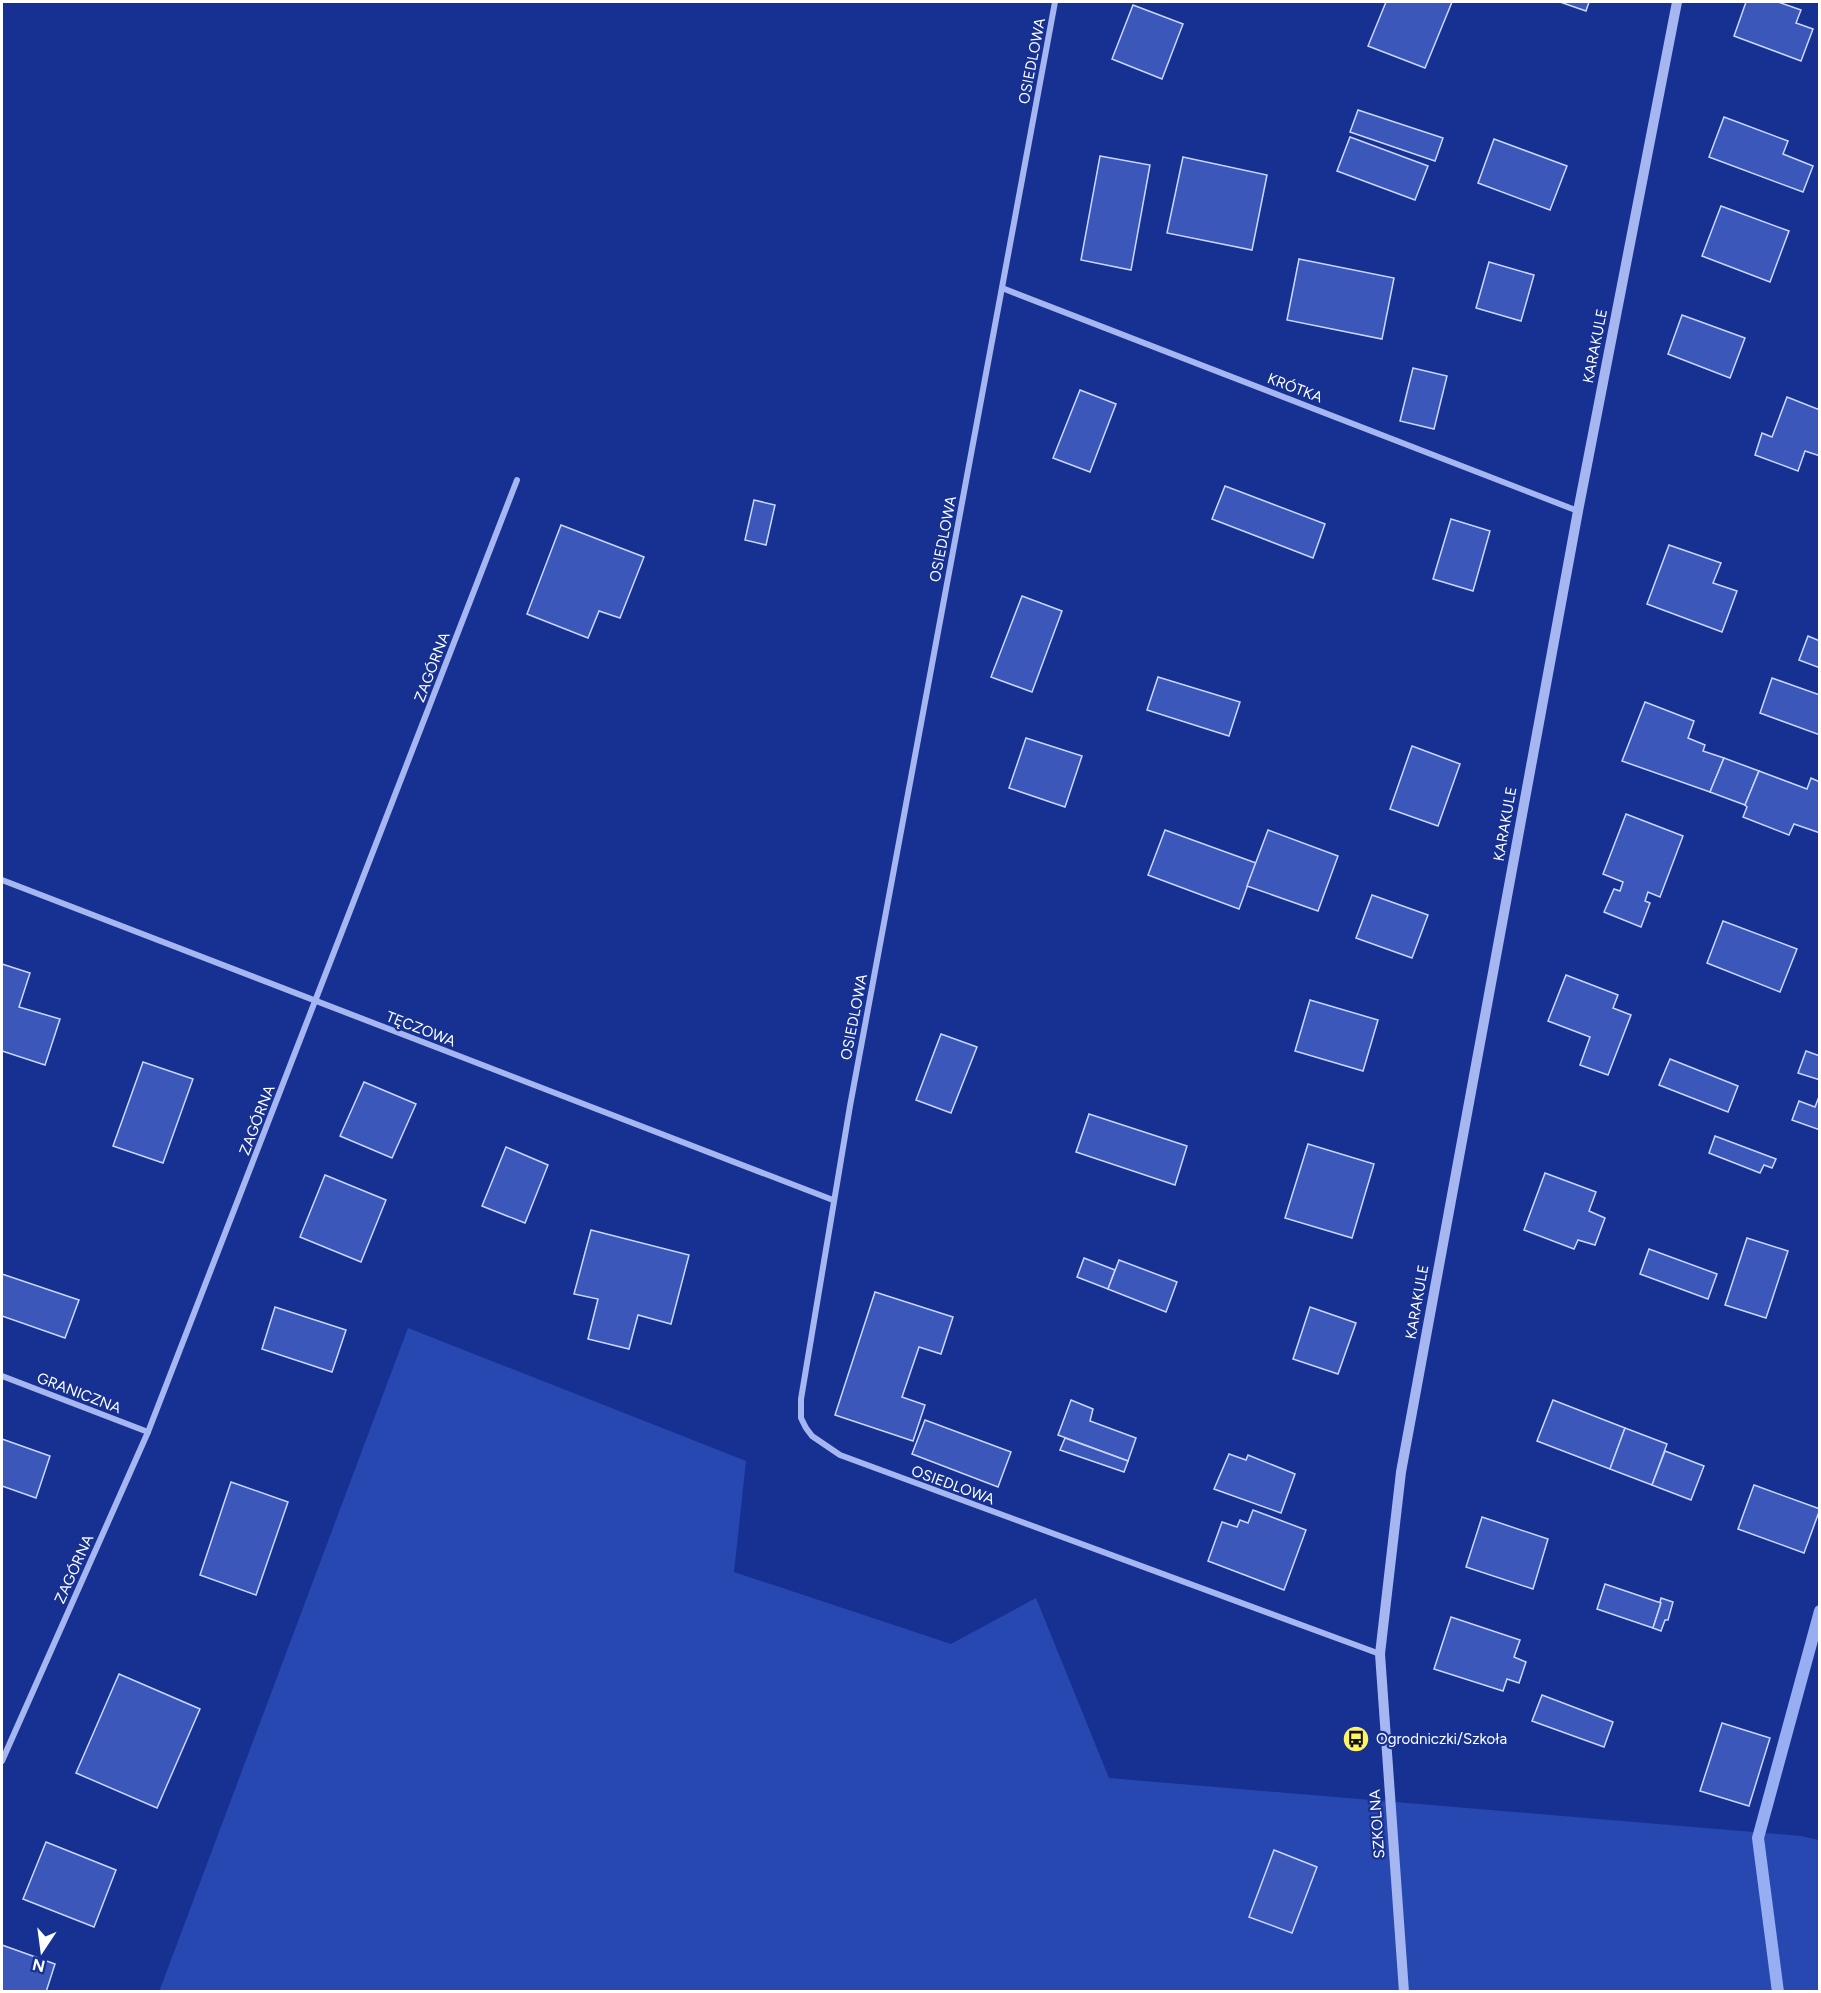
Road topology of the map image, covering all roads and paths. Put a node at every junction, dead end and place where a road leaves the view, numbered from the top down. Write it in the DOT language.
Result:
graph roads {
  1 [pos="1055,2"];
  2 [pos="1677,2"];
  3 [pos="1002,288"];
  4 [pos="517,480"];
  5 [pos="1578,511"];
  6 [pos="2,880"];
  7 [pos="316,1001"];
  8 [pos="833,1200"];
  9 [pos="2,1376"];
  10 [pos="148,1432"];
  11 [pos="1380,1654"];
  12 [pos="2,1761"];
  13 [pos="1404,1992"];
  1 -- 3 [label="street, OSIEDLOWA"];
  2 -- 5 [label="street, KARAKULE"];
  3 -- 5 [label="street, KRÓTKA"];
  3 -- 8 [label="street, OSIEDLOWA"];
  4 -- 7 [label="street, ZAGÓRNA"];
  5 -- 11 [label="street, KARAKULE"];
  6 -- 7 [label="street, TĘCZOWA"];
  7 -- 8 [label="street, TĘCZOWA"];
  7 -- 10 [label="street, ZAGÓRNA"];
  8 -- 11 [label="street, OSIEDLOWA"];
  9 -- 10 [label="street, GRANICZNA"];
  10 -- 12 [label="street, ZAGÓRNA"];
  11 -- 13 [label="street, SZKOLNA"];
}
